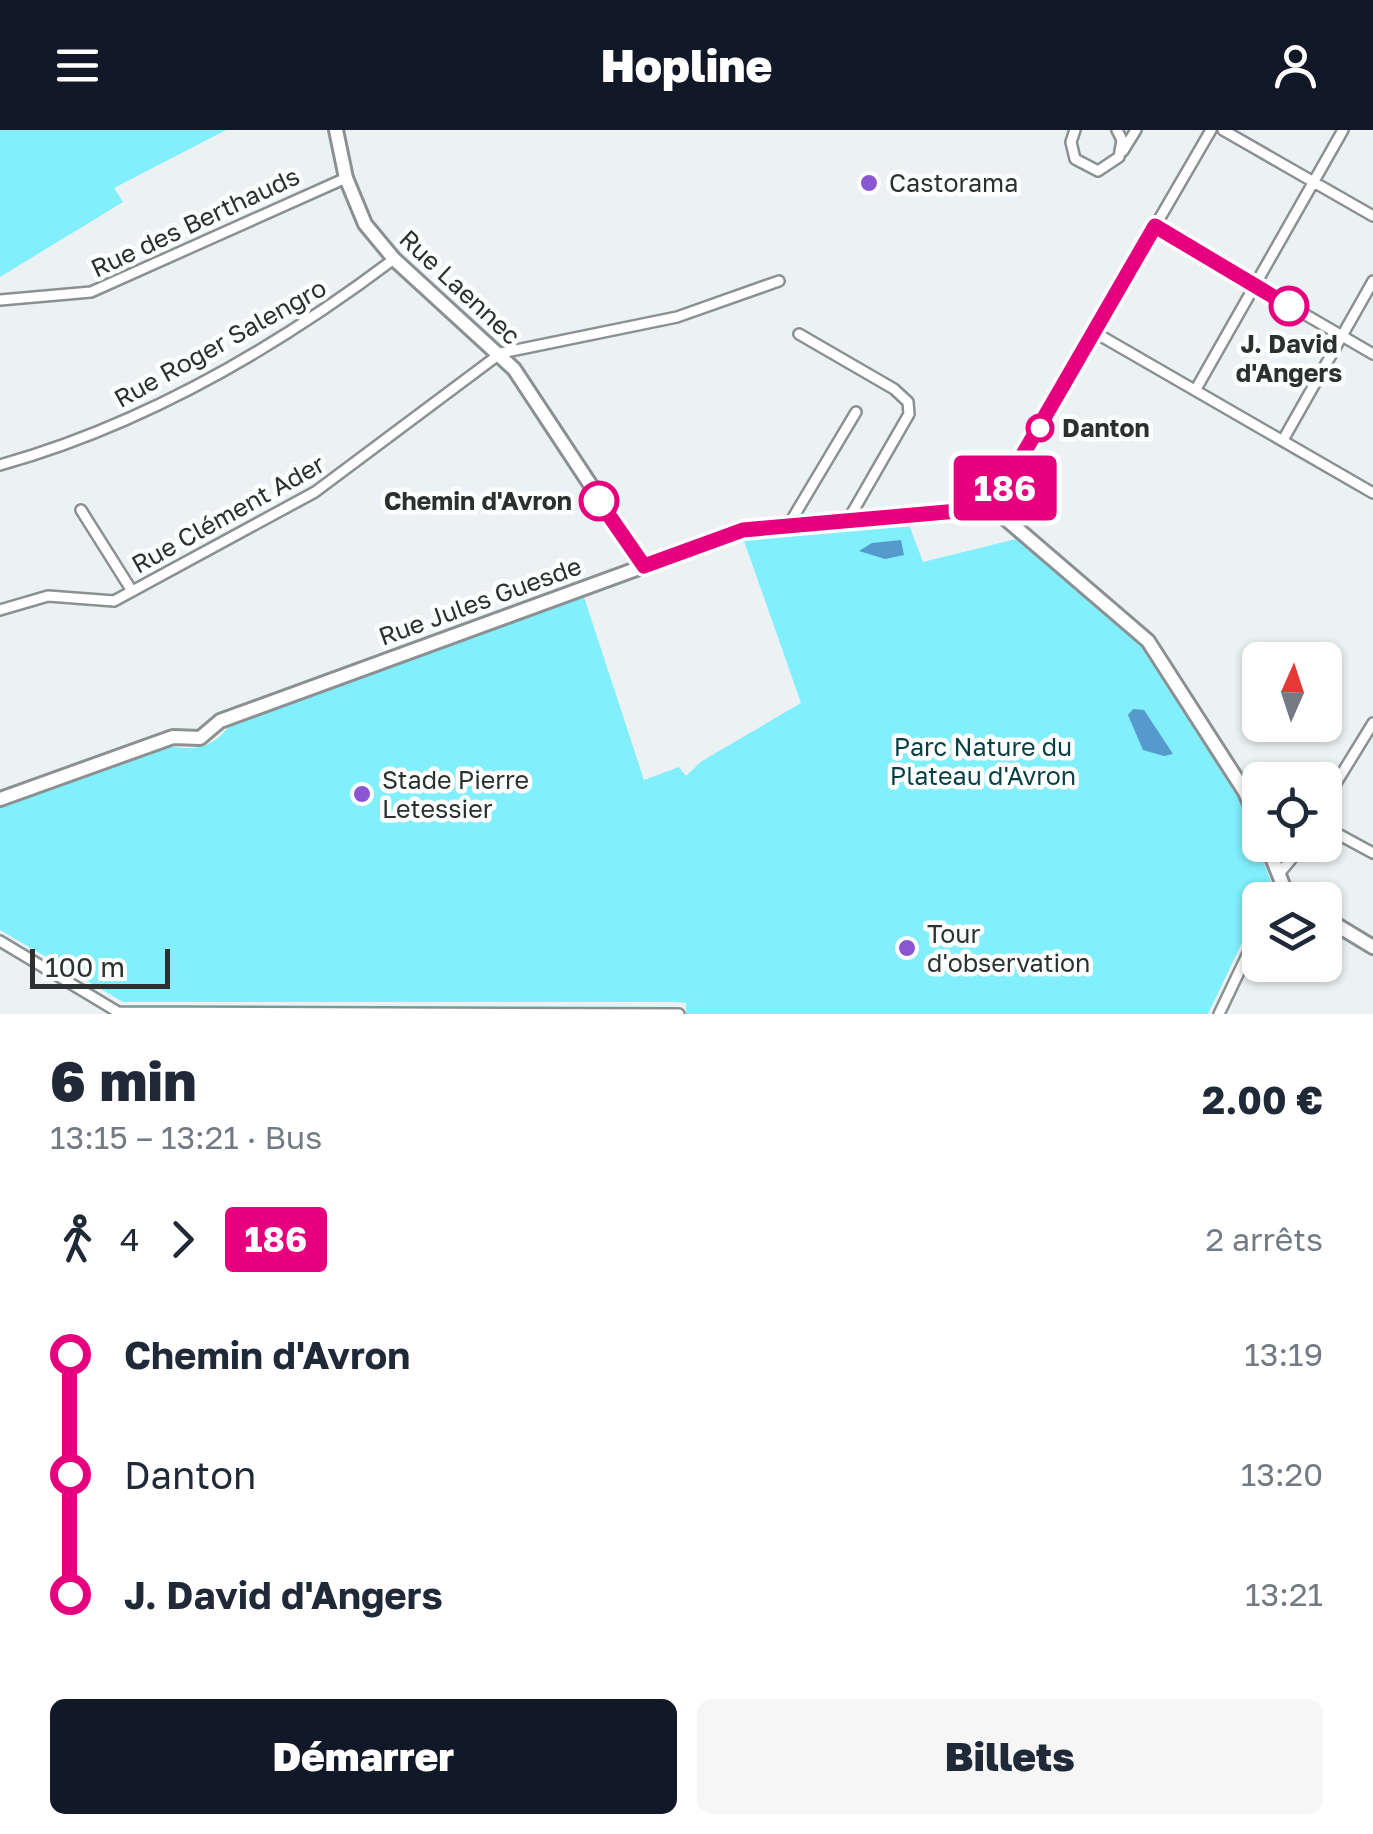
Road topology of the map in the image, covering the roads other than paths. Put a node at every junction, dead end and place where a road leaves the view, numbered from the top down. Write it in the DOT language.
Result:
graph roads {
  1 [pos="336,130"];
  2 [pos="1075,130"];
  3 [pos="1117,130"];
  4 [pos="1136,130"];
  5 [pos="1211,130"];
  6 [pos="1223,130"];
  7 [pos="1343,130"];
  8 [pos="1119,157"];
  9 [pos="346,178"];
  10 [pos="1313,182"];
  11 [pos="1373,216"];
  12 [pos="1155,226"];
  13 [pos="394,260"];
  14 [pos="780,280"];
  15 [pos="1373,281"];
  16 [pos="1253,284"];
  17 [pos="0,300"];
  18 [pos="1094,332"];
  19 [pos="799,334"];
  20 [pos="1342,336"];
  21 [pos="501,353"];
  22 [pos="1373,354"];
  23 [pos="1196,389"];
  24 [pos="856,412"];
  25 [pos="1284,440"];
  26 [pos="0,465"];
  27 [pos="1372,489"];
  28 [pos="992,508"];
  29 [pos="81,510"];
  30 [pos="848,520"];
  31 [pos="788,526"];
  32 [pos="644,566"];
  33 [pos="132,591"];
  34 [pos="0,610"];
  35 [pos="1373,723"];
  36 [pos="1342,773"];
  37 [pos="1242,787"];
  38 [pos="0,799"];
  39 [pos="1342,837"];
  40 [pos="1373,854"];
  41 [pos="1274,862"];
  42 [pos="1292,862"];
  43 [pos="1280,879"];
  44 [pos="1279,882"];
  45 [pos="1282,882"];
  46 [pos="1342,928"];
  47 [pos="0,941"];
  48 [pos="1373,947"];
  49 [pos="1242,966"];
  50 [pos="257,1013"];
  51 [pos="679,1014"];
  52 [pos="1219,1014"];
  1 -- 9 [label="street, Rue Laennec"];
  2 -- 8 [label="street"];
  3 -- 8 [label="street"];
  4 -- 8 [label="street"];
  5 -- 12 [label="street"];
  6 -- 10 [label="street"];
  7 -- 10 [label="street"];
  9 -- 13 [label="street, Rue Laennec"];
  9 -- 17 [label="street, Rue des Berthauds"];
  10 -- 11 [label="street"];
  10 -- 16 [label="street"];
  12 -- 16 [label="street"];
  12 -- 18 [label="street"];
  13 -- 21 [label="street, Rue Laennec"];
  13 -- 26 [label="street, Rue Roger Salengro"];
  14 -- 21 [label="street"];
  15 -- 20 [label="street"];
  16 -- 20 [label="street"];
  16 -- 23 [label="street"];
  18 -- 23 [label="street"];
  18 -- 28 [label="street"];
  19 -- 30 [label="street"];
  20 -- 22 [label="street"];
  20 -- 25 [label="street"];
  21 -- 32 [label="street, Rue Laennec"];
  21 -- 33 [label="street, Rue Clément Ader"];
  23 -- 25 [label="street"];
  24 -- 31 [label="street"];
  25 -- 27 [label="street"];
  28 -- 30 [label="street, Rue Jules Guesde"];
  28 -- 37 [label="street"];
  29 -- 33 [label="street"];
  30 -- 31 [label="street, Rue Jules Guesde"];
  31 -- 32 [label="street, Rue Jules Guesde"];
  32 -- 38 [label="street, Rue Jules Guesde"];
  33 -- 34 [label="street, Rue Clément Ader"];
  35 -- 36 [label="street"];
  39 -- 40 [label="street"];
  41 -- 43 [label="street"];
  42 -- 43 [label="street"];
  43 -- 44 [label="street"];
  43 -- 45 [label="street"];
  46 -- 48 [label="street"];
  47 -- 50 [label="street"];
  49 -- 52 [label="street"];
  50 -- 51 [label="street"];
}
